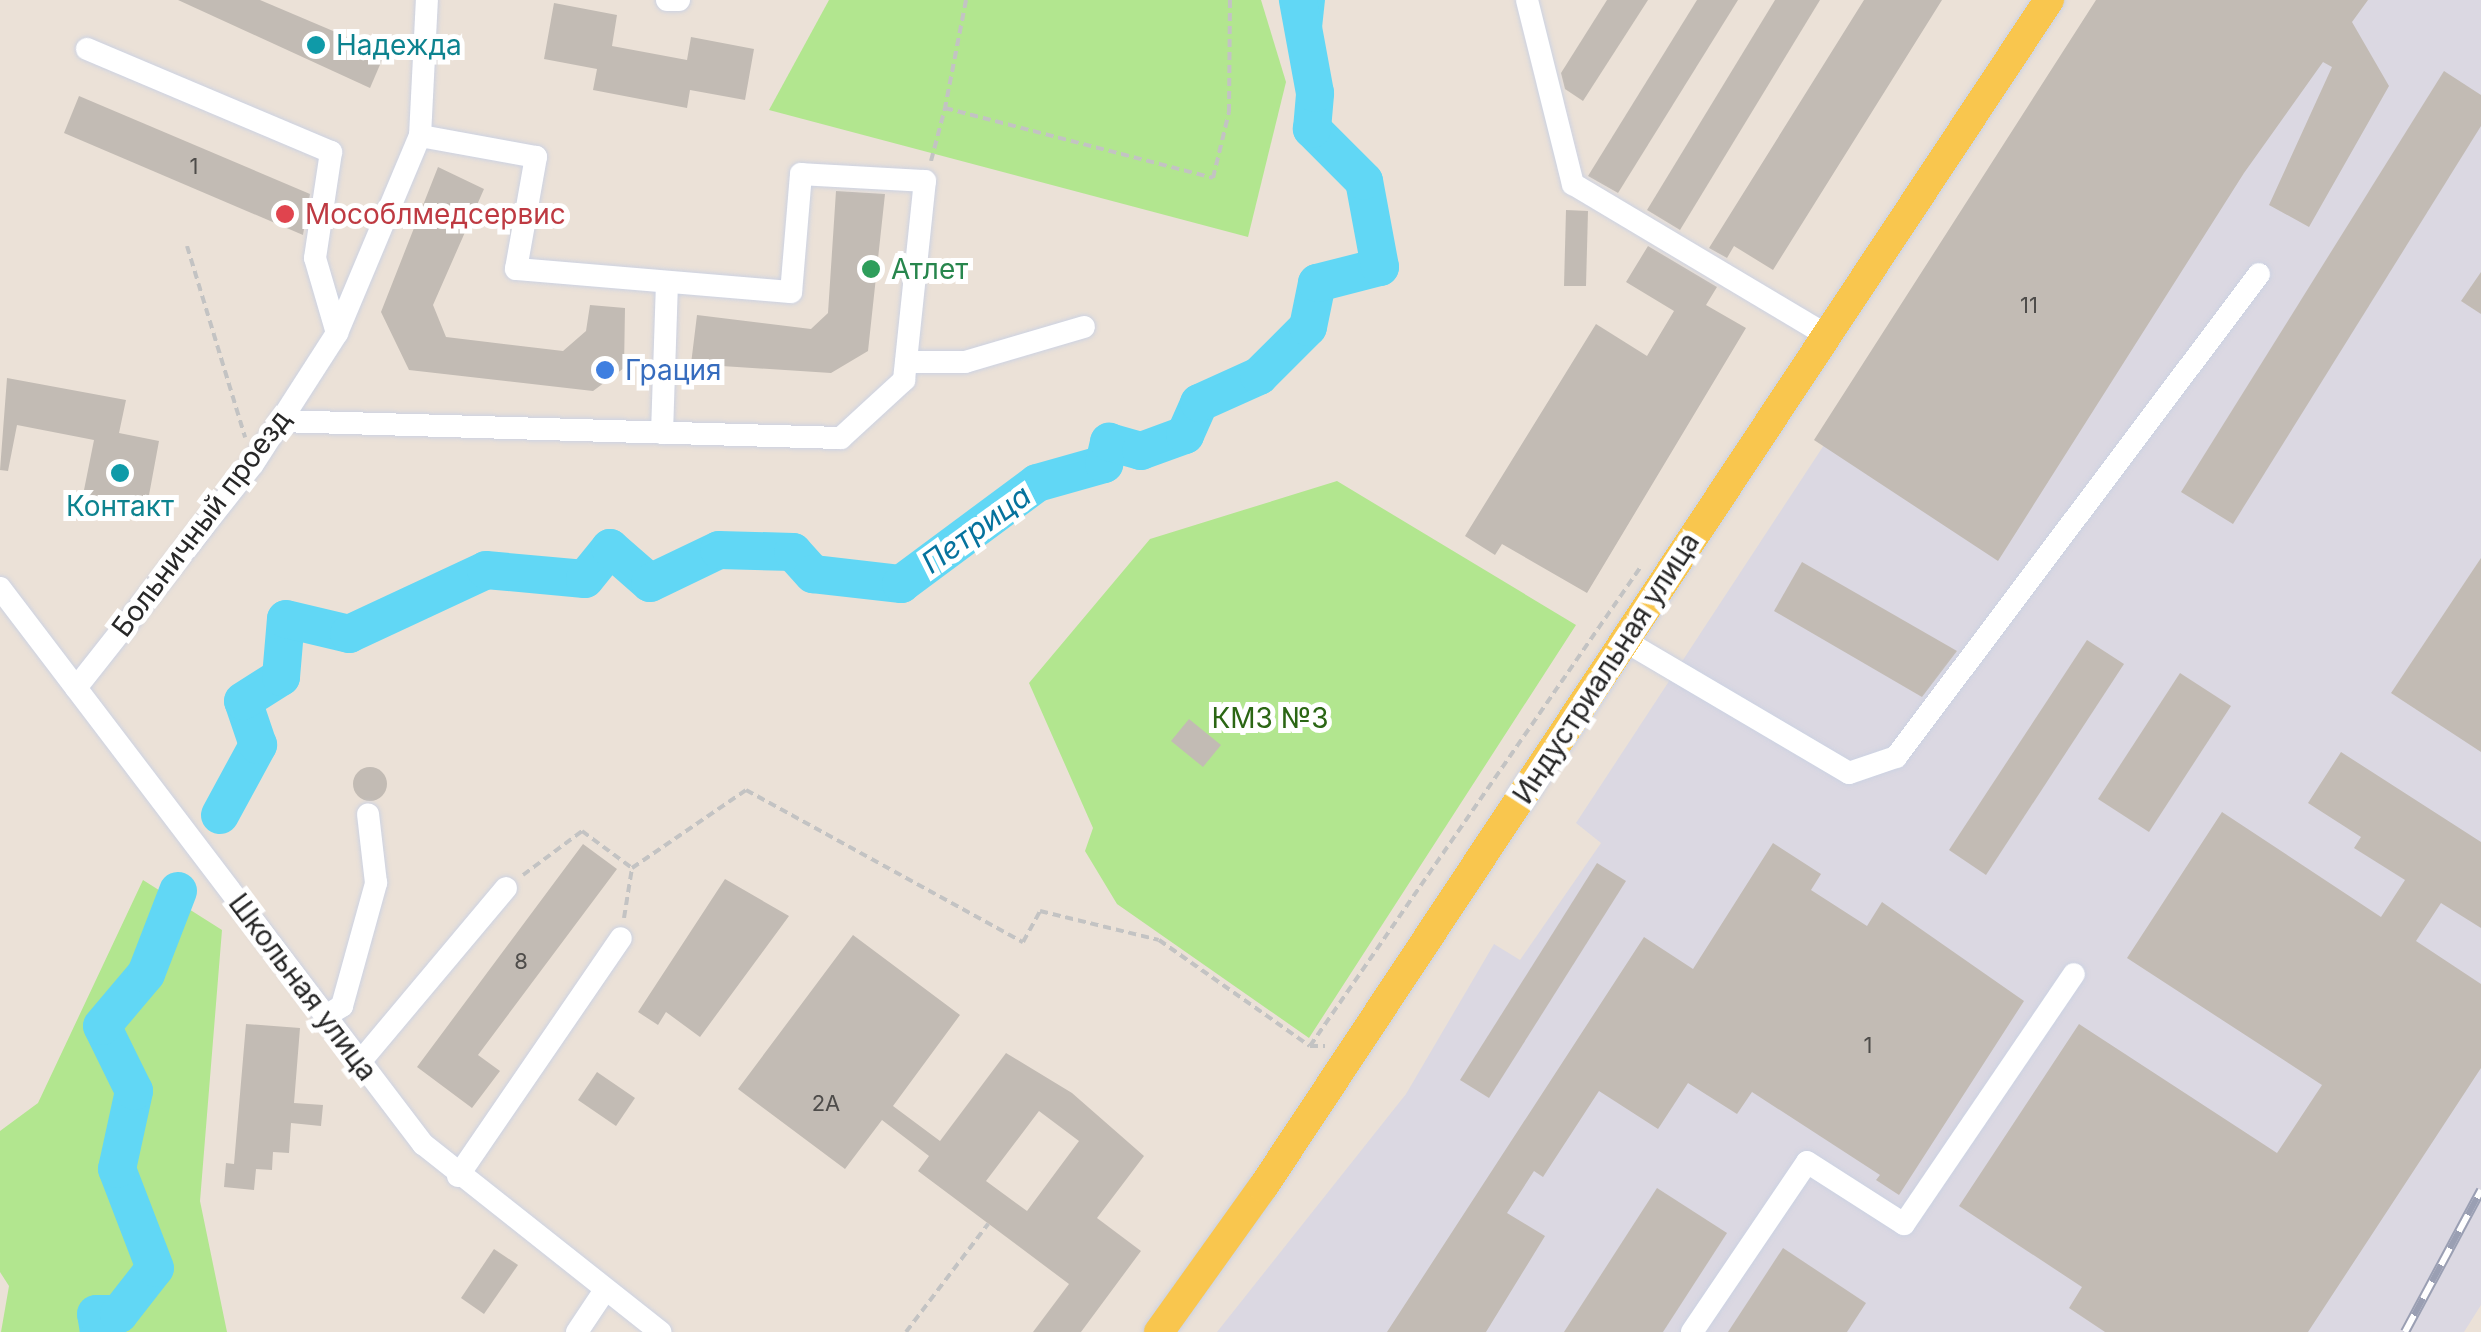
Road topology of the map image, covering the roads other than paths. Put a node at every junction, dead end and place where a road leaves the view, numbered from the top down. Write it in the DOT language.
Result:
graph roads {
  1 [pos="427,0"];
  2 [pos="667,0"];
  3 [pos="679,0"];
  4 [pos="1527,0"];
  5 [pos="2049,0"];
  6 [pos="88,48"];
  7 [pos="420,136"];
  8 [pos="2259,274"];
  9 [pos="667,282"];
  10 [pos="1084,328"];
  11 [pos="337,333"];
  12 [pos="1826,335"];
  13 [pos="906,362"];
  14 [pos="280,421"];
  15 [pos="662,432"];
  16 [pos="0,588"];
  17 [pos="1625,642"];
  18 [pos="76,688"];
  19 [pos="368,814"];
  20 [pos="506,888"];
  21 [pos="621,938"];
  22 [pos="2074,974"];
  23 [pos="326,1016"];
  24 [pos="360,1062"];
  25 [pos="458,1176"];
  26 [pos="604,1290"];
  27 [pos="576,1332"];
  28 [pos="660,1332"];
  29 [pos="1158,1332"];
  30 [pos="1692,1332"];
  1 -- 7 [label="street, Больничный проезд"];
  2 -- 3 [label="street"];
  4 -- 12 [label="street"];
  5 -- 12 [label="main road, Индустриальная улица"];
  6 -- 11 [label="street"];
  7 -- 9 [label="street"];
  7 -- 11 [label="street, Больничный проезд"];
  8 -- 17 [label="street"];
  9 -- 13 [label="street"];
  9 -- 15 [label="street"];
  10 -- 13 [label="street"];
  11 -- 14 [label="street, Больничный проезд"];
  12 -- 17 [label="main road, Индустриальная улица"];
  13 -- 15 [label="street"];
  14 -- 15 [label="street"];
  14 -- 18 [label="street, Больничный проезд"];
  16 -- 18 [label="street, Школьная улица"];
  17 -- 29 [label="main road, Индустриальная улица"];
  18 -- 23 [label="street, Школьная улица"];
  19 -- 23 [label="street"];
  20 -- 24 [label="street"];
  21 -- 25 [label="street"];
  22 -- 30 [label="street"];
  23 -- 24 [label="street, Школьная улица"];
  24 -- 25 [label="street, Школьная улица"];
  25 -- 26 [label="street, Школьная улица"];
  26 -- 27 [label="street"];
  26 -- 28 [label="street, Школьная улица"];
}
